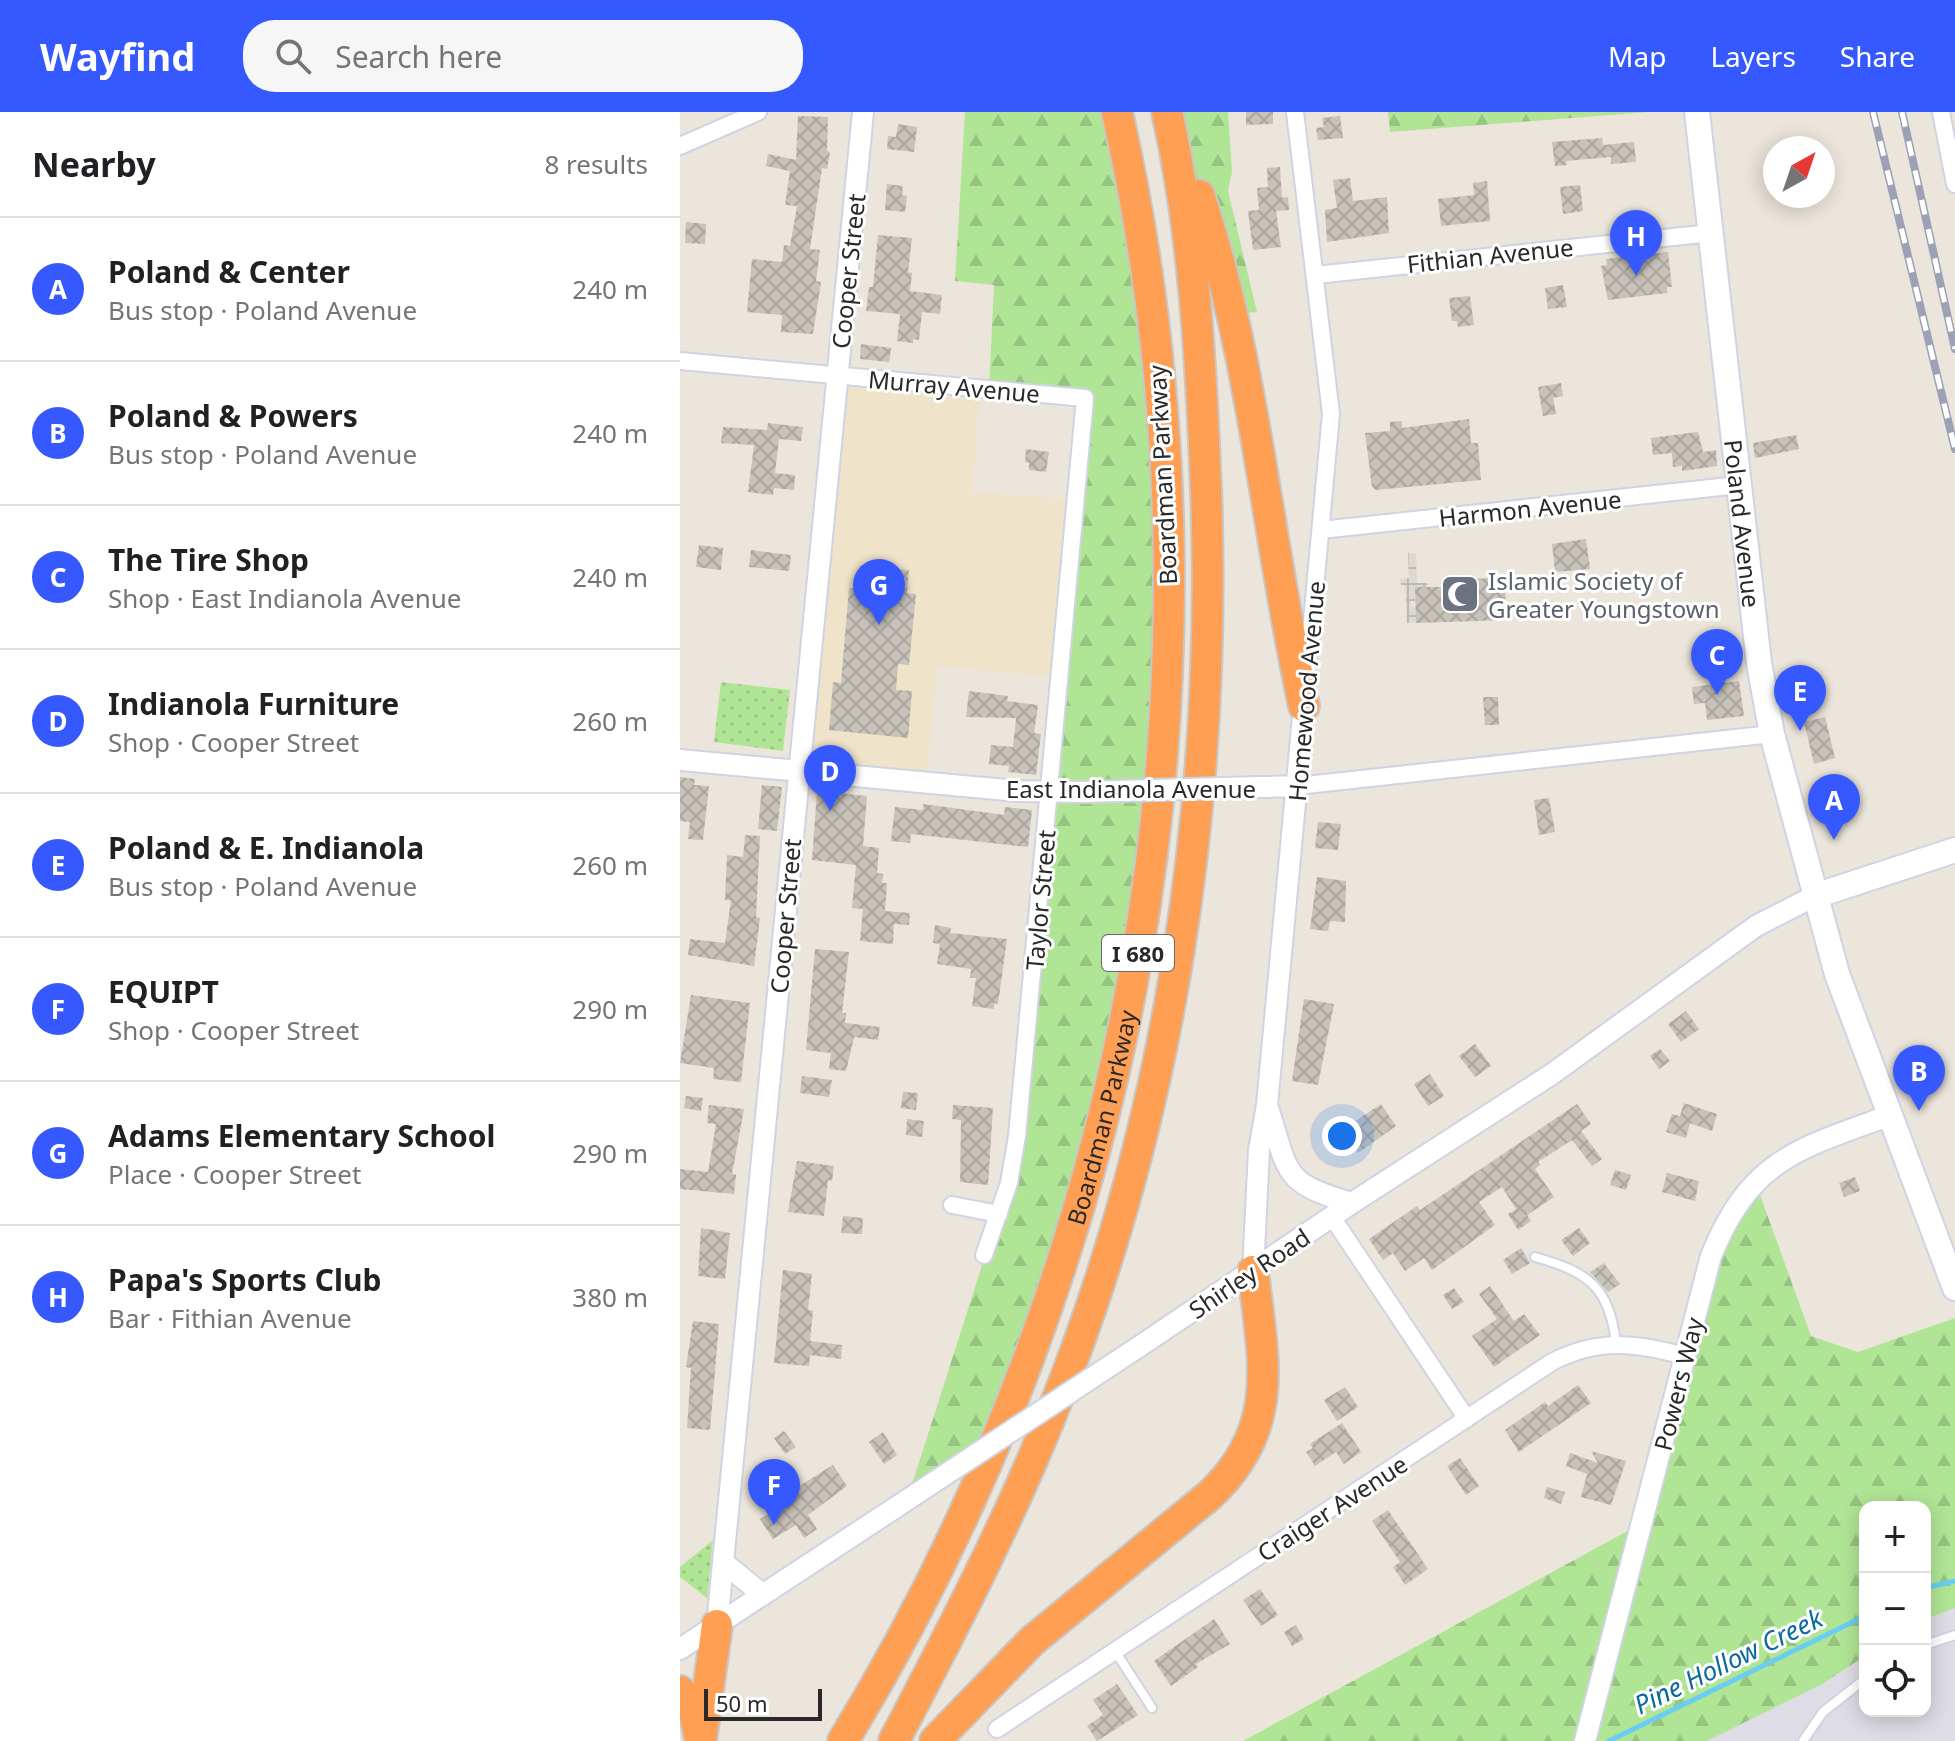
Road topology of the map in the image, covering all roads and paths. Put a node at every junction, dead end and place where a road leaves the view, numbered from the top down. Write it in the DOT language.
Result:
graph roads {
  1 [pos="758,112"];
  2 [pos="863,112"];
  3 [pos="1117,112"];
  4 [pos="1169,112"];
  5 [pos="1295,112"];
  6 [pos="1697,112"];
  7 [pos="1941,112"];
  8 [pos="680,146"];
  9 [pos="1955,184"];
  10 [pos="1711,233"];
  11 [pos="1316,275"];
  12 [pos="680,361"];
  13 [pos="837,375"];
  14 [pos="1085,398"];
  15 [pos="1739,485"];
  16 [pos="1321,530"];
  17 [pos="1304,706"];
  18 [pos="1772,734"];
  19 [pos="680,760"];
  20 [pos="799,771"];
  21 [pos="1297,786"];
  22 [pos="1050,792"];
  23 [pos="1955,850"];
  24 [pos="1815,896"];
  25 [pos="1267,1105"];
  26 [pos="1888,1116"];
  27 [pos="1352,1203"];
  28 [pos="952,1205"];
  29 [pos="999,1214"];
  30 [pos="1332,1217"];
  31 [pos="984,1255"];
  32 [pos="1535,1257"];
  33 [pos="1253,1271"];
  34 [pos="1955,1288"];
  35 [pos="1616,1343"];
  36 [pos="1684,1356"];
  37 [pos="1467,1419"];
  38 [pos="723,1562"];
  39 [pos="763,1595"];
  40 [pos="717,1625"];
  41 [pos="1955,1635"];
  42 [pos="1931,1643"];
  43 [pos="680,1649"];
  44 [pos="1115,1651"];
  45 [pos="1859,1684"];
  46 [pos="680,1691"];
  47 [pos="1152,1708"];
  48 [pos="997,1729"];
  49 [pos="701,1741"];
  50 [pos="843,1741"];
  51 [pos="894,1741"];
  52 [pos="935,1741"];
  53 [pos="1585,1741"];
  54 [pos="1803,1741"];
  1 -- 8 [label="street"];
  2 -- 13 [label="street, Cooper Street"];
  3 -- 50 [label="highway, Boardman Parkway / I 680"];
  4 -- 17 [label="highway"];
  4 -- 51 [label="highway, Boardman Parkway / I 680"];
  5 -- 11 [label="street, Homewood Avenue"];
  6 -- 10 [label="main road, Poland Avenue"];
  7 -- 9 [label="street"];
  10 -- 11 [label="street, Fithian Avenue"];
  10 -- 15 [label="main road, Poland Avenue"];
  11 -- 16 [label="street, Homewood Avenue"];
  12 -- 13 [label="street, Murray Avenue"];
  13 -- 14 [label="street, Murray Avenue"];
  13 -- 20 [label="street, Cooper Street"];
  14 -- 22 [label="street, Taylor Street"];
  15 -- 16 [label="street, Harmon Avenue"];
  15 -- 18 [label="main road, Poland Avenue"];
  16 -- 17 [label="street, Homewood Avenue"];
  17 -- 21 [label="street, Homewood Avenue"];
  18 -- 21 [label="street, East Indianola Avenue"];
  18 -- 24 [label="main road, Poland Avenue"];
  19 -- 20 [label="street, East Indianola Avenue"];
  20 -- 22 [label="street, East Indianola Avenue"];
  20 -- 38 [label="street, Cooper Street"];
  21 -- 22 [label="street, East Indianola Avenue, bridge"];
  21 -- 25 [label="street, Homewood Avenue"];
  22 -- 29 [label="street, Taylor Street"];
  23 -- 24 [label="main road"];
  24 -- 26 [label="main road, Poland Avenue"];
  24 -- 27 [label="street, Shirley Road"];
  25 -- 27 [label="street"];
  25 -- 33 [label="street, Homewood Avenue"];
  26 -- 34 [label="main road, Poland Avenue"];
  26 -- 36 [label="street, Powers Way"];
  27 -- 30 [label="street, Shirley Road"];
  28 -- 29 [label="street"];
  29 -- 31 [label="street, Taylor Street"];
  30 -- 33 [label="street, Shirley Road"];
  30 -- 37 [label="street"];
  32 -- 35 [label="lane"];
  33 -- 39 [label="street, Shirley Road, bridge"];
  33 -- 52 [label="highway"];
  35 -- 36 [label="street, Craiger Avenue"];
  35 -- 37 [label="street, Craiger Avenue"];
  36 -- 53 [label="street, Powers Way"];
  37 -- 44 [label="street, Craiger Avenue"];
  38 -- 39 [label="street"];
  38 -- 40 [label="street, Cooper Street"];
  39 -- 40 [label="street, Shirley Road"];
  40 -- 43 [label="street, Shirley Road"];
  40 -- 49 [label="highway"];
  41 -- 42 [label="lane"];
  44 -- 47 [label="lane"];
  44 -- 48 [label="street, Craiger Avenue"];
  45 -- 54 [label="lane"];
  46 -- 49 [label="highway"];
}
